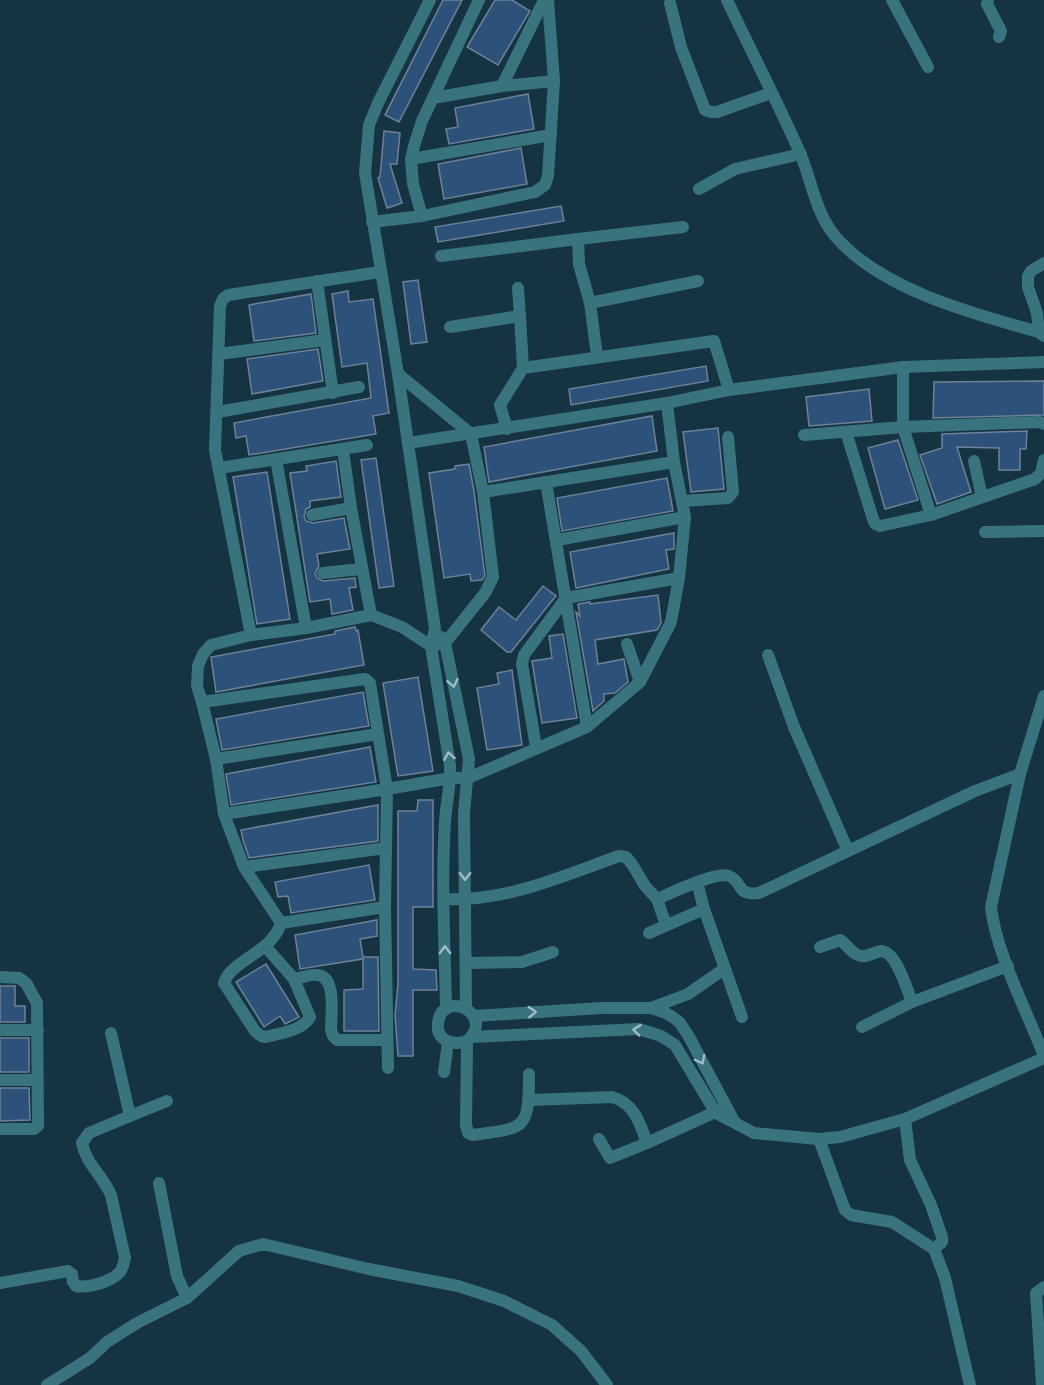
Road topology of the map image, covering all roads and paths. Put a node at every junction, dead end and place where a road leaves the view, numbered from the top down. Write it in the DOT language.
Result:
graph roads {
  1 [pos="430,0"];
  2 [pos="479,0"];
  3 [pos="546,0"];
  4 [pos="727,0"];
  5 [pos="892,0"];
  6 [pos="988,0"];
  7 [pos="670,3"];
  8 [pos="999,37"];
  9 [pos="928,67"];
  10 [pos="554,81"];
  11 [pos="502,86"];
  12 [pos="771,93"];
  13 [pos="433,98"];
  14 [pos="551,135"];
  15 [pos="801,154"];
  16 [pos="411,159"];
  17 [pos="699,189"];
  18 [pos="422,216"];
  19 [pos="372,222"];
  20 [pos="683,227"];
  21 [pos="578,239"];
  22 [pos="441,256"];
  23 [pos="1044,263"];
  24 [pos="380,272"];
  25 [pos="317,281"];
  26 [pos="699,281"];
  27 [pos="518,288"];
  28 [pos="590,303"];
  29 [pos="520,315"];
  30 [pos="450,327"];
  31 [pos="1042,334"];
  32 [pos="326,340"];
  33 [pos="219,354"];
  34 [pos="597,357"];
  35 [pos="1044,362"];
  36 [pos="903,367"];
  37 [pos="523,368"];
  38 [pos="398,374"];
  39 [pos="358,387"];
  40 [pos="729,390"];
  41 [pos="333,393"];
  42 [pos="667,403"];
  43 [pos="218,412"];
  44 [pos="1044,424"];
  45 [pos="903,427"];
  46 [pos="507,429"];
  47 [pos="846,432"];
  48 [pos="471,434"];
  49 [pos="804,435"];
  50 [pos="728,437"];
  51 [pos="408,443"];
  52 [pos="368,445"];
  53 [pos="343,450"];
  54 [pos="276,459"];
  55 [pos="1044,460"];
  56 [pos="975,461"];
  57 [pos="674,462"];
  58 [pos="219,468"];
  59 [pos="546,482"];
  60 [pos="483,492"];
  61 [pos="982,497"];
  62 [pos="683,501"];
  63 [pos="351,508"];
  64 [pos="312,515"];
  65 [pos="931,515"];
  66 [pos="685,517"];
  67 [pos="1044,531"];
  68 [pos="985,532"];
  69 [pos="557,540"];
  70 [pos="361,569"];
  71 [pos="323,573"];
  72 [pos="679,578"];
  73 [pos="566,598"];
  74 [pos="370,615"];
  75 [pos="306,628"];
  76 [pos="435,629"];
  77 [pos="251,634"];
  78 [pos="445,643"];
  79 [pos="627,644"];
  80 [pos="431,646"];
  81 [pos="768,655"];
  82 [pos="640,682"];
  83 [pos="1044,696"];
  84 [pos="202,702"];
  85 [pos="587,726"];
  86 [pos="378,734"];
  87 [pos="536,747"];
  88 [pos="216,759"];
  89 [pos="1020,774"];
  90 [pos="451,778"];
  91 [pos="468,778"];
  92 [pos="387,789"];
  93 [pos="224,814"];
  94 [pos="386,848"];
  95 [pos="848,851"];
  96 [pos="244,867"];
  97 [pos="697,882"];
  98 [pos="657,898"];
  99 [pos="444,899"];
  100 [pos="465,900"];
  101 [pos="385,907"];
  102 [pos="704,909"];
  103 [pos="280,923"];
  104 [pos="666,925"];
  105 [pos="649,933"];
  106 [pos="265,946"];
  107 [pos="820,946"];
  108 [pos="554,952"];
  109 [pos="466,963"];
  110 [pos="1008,966"];
  111 [pos="724,969"];
  112 [pos="0,977"];
  113 [pos="294,979"];
  114 [pos="912,1002"];
  115 [pos="602,1008"];
  116 [pos="651,1008"];
  117 [pos="446,1009"];
  118 [pos="470,1012"];
  119 [pos="742,1017"];
  120 [pos="862,1027"];
  121 [pos="603,1029"];
  122 [pos="0,1030"];
  123 [pos="38,1030"];
  124 [pos="111,1033"];
  125 [pos="470,1039"];
  126 [pos="387,1040"];
  127 [pos="448,1042"];
  128 [pos="1044,1057"];
  129 [pos="388,1068"];
  130 [pos="444,1072"];
  131 [pos="529,1074"];
  132 [pos="0,1080"];
  133 [pos="37,1080"];
  134 [pos="529,1100"];
  135 [pos="167,1101"];
  136 [pos="721,1110"];
  137 [pos="130,1116"];
  138 [pos="905,1119"];
  139 [pos="0,1129"];
  140 [pos="598,1139"];
  141 [pos="819,1139"];
  142 [pos="647,1143"];
  143 [pos="159,1183"];
  144 [pos="934,1249"];
  145 [pos="0,1283"];
  146 [pos="1044,1287"];
  147 [pos="187,1298"];
  148 [pos="47,1385"];
  149 [pos="607,1385"];
  150 [pos="970,1385"];
  151 [pos="1040,1385"];
  1 -- 19 [label="street"];
  2 -- 13 [label="street"];
  3 -- 10 [label="street"];
  3 -- 11 [label="street"];
  4 -- 12 [label="street"];
  5 -- 9 [label="street"];
  6 -- 8 [label="street"];
  7 -- 12 [label="street"];
  10 -- 11 [label="street"];
  10 -- 14 [label="street"];
  11 -- 13 [label="street"];
  12 -- 15 [label="street"];
  13 -- 16 [label="street"];
  14 -- 16 [label="street"];
  14 -- 18 [label="street"];
  15 -- 17 [label="street"];
  15 -- 31 [label="street"];
  16 -- 18 [label="street"];
  18 -- 19 [label="street"];
  19 -- 24 [label="street"];
  20 -- 21 [label="street"];
  21 -- 22 [label="street"];
  21 -- 28 [label="street"];
  23 -- 31 [label="street"];
  24 -- 25 [label="street"];
  24 -- 38 [label="street"];
  25 -- 32 [label="street"];
  25 -- 33 [label="street"];
  26 -- 28 [label="street"];
  27 -- 29 [label="street"];
  28 -- 34 [label="street"];
  29 -- 30 [label="street"];
  29 -- 37 [label="street"];
  32 -- 33 [label="street"];
  32 -- 41 [label="street"];
  33 -- 43 [label="street"];
  34 -- 37 [label="street"];
  34 -- 40 [label="street"];
  35 -- 36 [label="street"];
  36 -- 40 [label="street"];
  36 -- 45 [label="street"];
  37 -- 46 [label="street"];
  38 -- 48 [label="street"];
  38 -- 51 [label="street"];
  39 -- 41 [label="street"];
  40 -- 42 [label="street"];
  41 -- 43 [label="street"];
  42 -- 46 [label="street"];
  42 -- 57 [label="street"];
  43 -- 58 [label="street"];
  44 -- 45 [label="street"];
  45 -- 47 [label="street"];
  45 -- 65 [label="street"];
  46 -- 48 [label="street"];
  47 -- 49 [label="street"];
  47 -- 65 [label="street"];
  48 -- 51 [label="street"];
  48 -- 60 [label="street"];
  50 -- 62 [label="street"];
  51 -- 76 [label="street"];
  52 -- 53 [label="street"];
  53 -- 54 [label="street"];
  53 -- 63 [label="street"];
  54 -- 58 [label="street"];
  54 -- 75 [label="street"];
  55 -- 61 [label="street"];
  56 -- 61 [label="street"];
  57 -- 59 [label="street"];
  57 -- 62 [label="street"];
  58 -- 77 [label="street"];
  59 -- 60 [label="street"];
  59 -- 69 [label="street"];
  60 -- 78 [label="street"];
  61 -- 65 [label="street"];
  62 -- 66 [label="street"];
  63 -- 64 [label="street"];
  63 -- 70 [label="street"];
  66 -- 69 [label="street"];
  66 -- 72 [label="street"];
  67 -- 68 [label="street"];
  69 -- 73 [label="street"];
  70 -- 71 [label="street"];
  70 -- 74 [label="street"];
  72 -- 73 [label="street"];
  72 -- 82 [label="street"];
  73 -- 85 [label="street"];
  73 -- 87 [label="street"];
  74 -- 75 [label="street"];
  74 -- 80 [label="street"];
  75 -- 77 [label="street"];
  76 -- 78 [label="street"];
  76 -- 80 [label="street"];
  77 -- 84 [label="street"];
  78 -- 80 [label="street"];
  78 -- 91 [label="street, one-way"];
  79 -- 82 [label="street"];
  90 -- 80 [label="street, one-way"];
  81 -- 95 [label="street"];
  82 -- 85 [label="street"];
  83 -- 89 [label="street"];
  84 -- 86 [label="street"];
  84 -- 88 [label="street"];
  85 -- 87 [label="street"];
  86 -- 88 [label="street"];
  86 -- 92 [label="street"];
  87 -- 91 [label="street"];
  88 -- 93 [label="street"];
  89 -- 95 [label="street"];
  89 -- 110 [label="street"];
  90 -- 91 [label="street"];
  90 -- 92 [label="street"];
  90 -- 99 [label="street"];
  91 -- 100 [label="street, one-way"];
  92 -- 93 [label="street"];
  92 -- 94 [label="street"];
  93 -- 96 [label="street"];
  94 -- 96 [label="street"];
  94 -- 101 [label="street"];
  95 -- 97 [label="street"];
  96 -- 103 [label="street"];
  97 -- 98 [label="street"];
  97 -- 102 [label="street"];
  98 -- 100 [label="street"];
  98 -- 104 [label="street"];
  99 -- 100 [label="street"];
  117 -- 99 [label="street, one-way"];
  100 -- 109 [label="street"];
  101 -- 103 [label="street"];
  101 -- 126 [label="street"];
  102 -- 104 [label="street"];
  102 -- 111 [label="street"];
  103 -- 106 [label="street"];
  104 -- 105 [label="street"];
  106 -- 113 [label="street"];
  106 -- 113 [label="street"];
  107 -- 114 [label="street"];
  108 -- 109 [label="street"];
  109 -- 118 [label="street"];
  110 -- 114 [label="street"];
  110 -- 128 [label="street"];
  111 -- 116 [label="street"];
  111 -- 119 [label="street"];
  112 -- 123 [label="street"];
  113 -- 126 [label="street"];
  114 -- 120 [label="street"];
  115 -- 116 [label="street"];
  118 -- 115 [label="street, one-way"];
  115 -- 121 [label="street"];
  116 -- 136 [label="street, one-way"];
  117 -- 118 [label="street"];
  117 -- 127 [label="street"];
  118 -- 125 [label="street"];
  121 -- 125 [label="street"];
  136 -- 121 [label="street, one-way"];
  122 -- 123 [label="street"];
  123 -- 133 [label="street"];
  124 -- 137 [label="street"];
  125 -- 127 [label="street"];
  125 -- 134 [label="street"];
  126 -- 129 [label="street"];
  127 -- 130 [label="street"];
  128 -- 138 [label="street"];
  131 -- 134 [label="street"];
  132 -- 133 [label="street"];
  133 -- 139 [label="street"];
  134 -- 142 [label="street"];
  135 -- 137 [label="street"];
  136 -- 141 [label="street"];
  136 -- 142 [label="street"];
  137 -- 145 [label="street"];
  138 -- 141 [label="street"];
  138 -- 144 [label="street"];
  140 -- 142 [label="street"];
  141 -- 144 [label="street"];
  143 -- 147 [label="street"];
  144 -- 150 [label="street"];
  146 -- 151 [label="street"];
  147 -- 148 [label="street"];
  147 -- 149 [label="street"];
}
